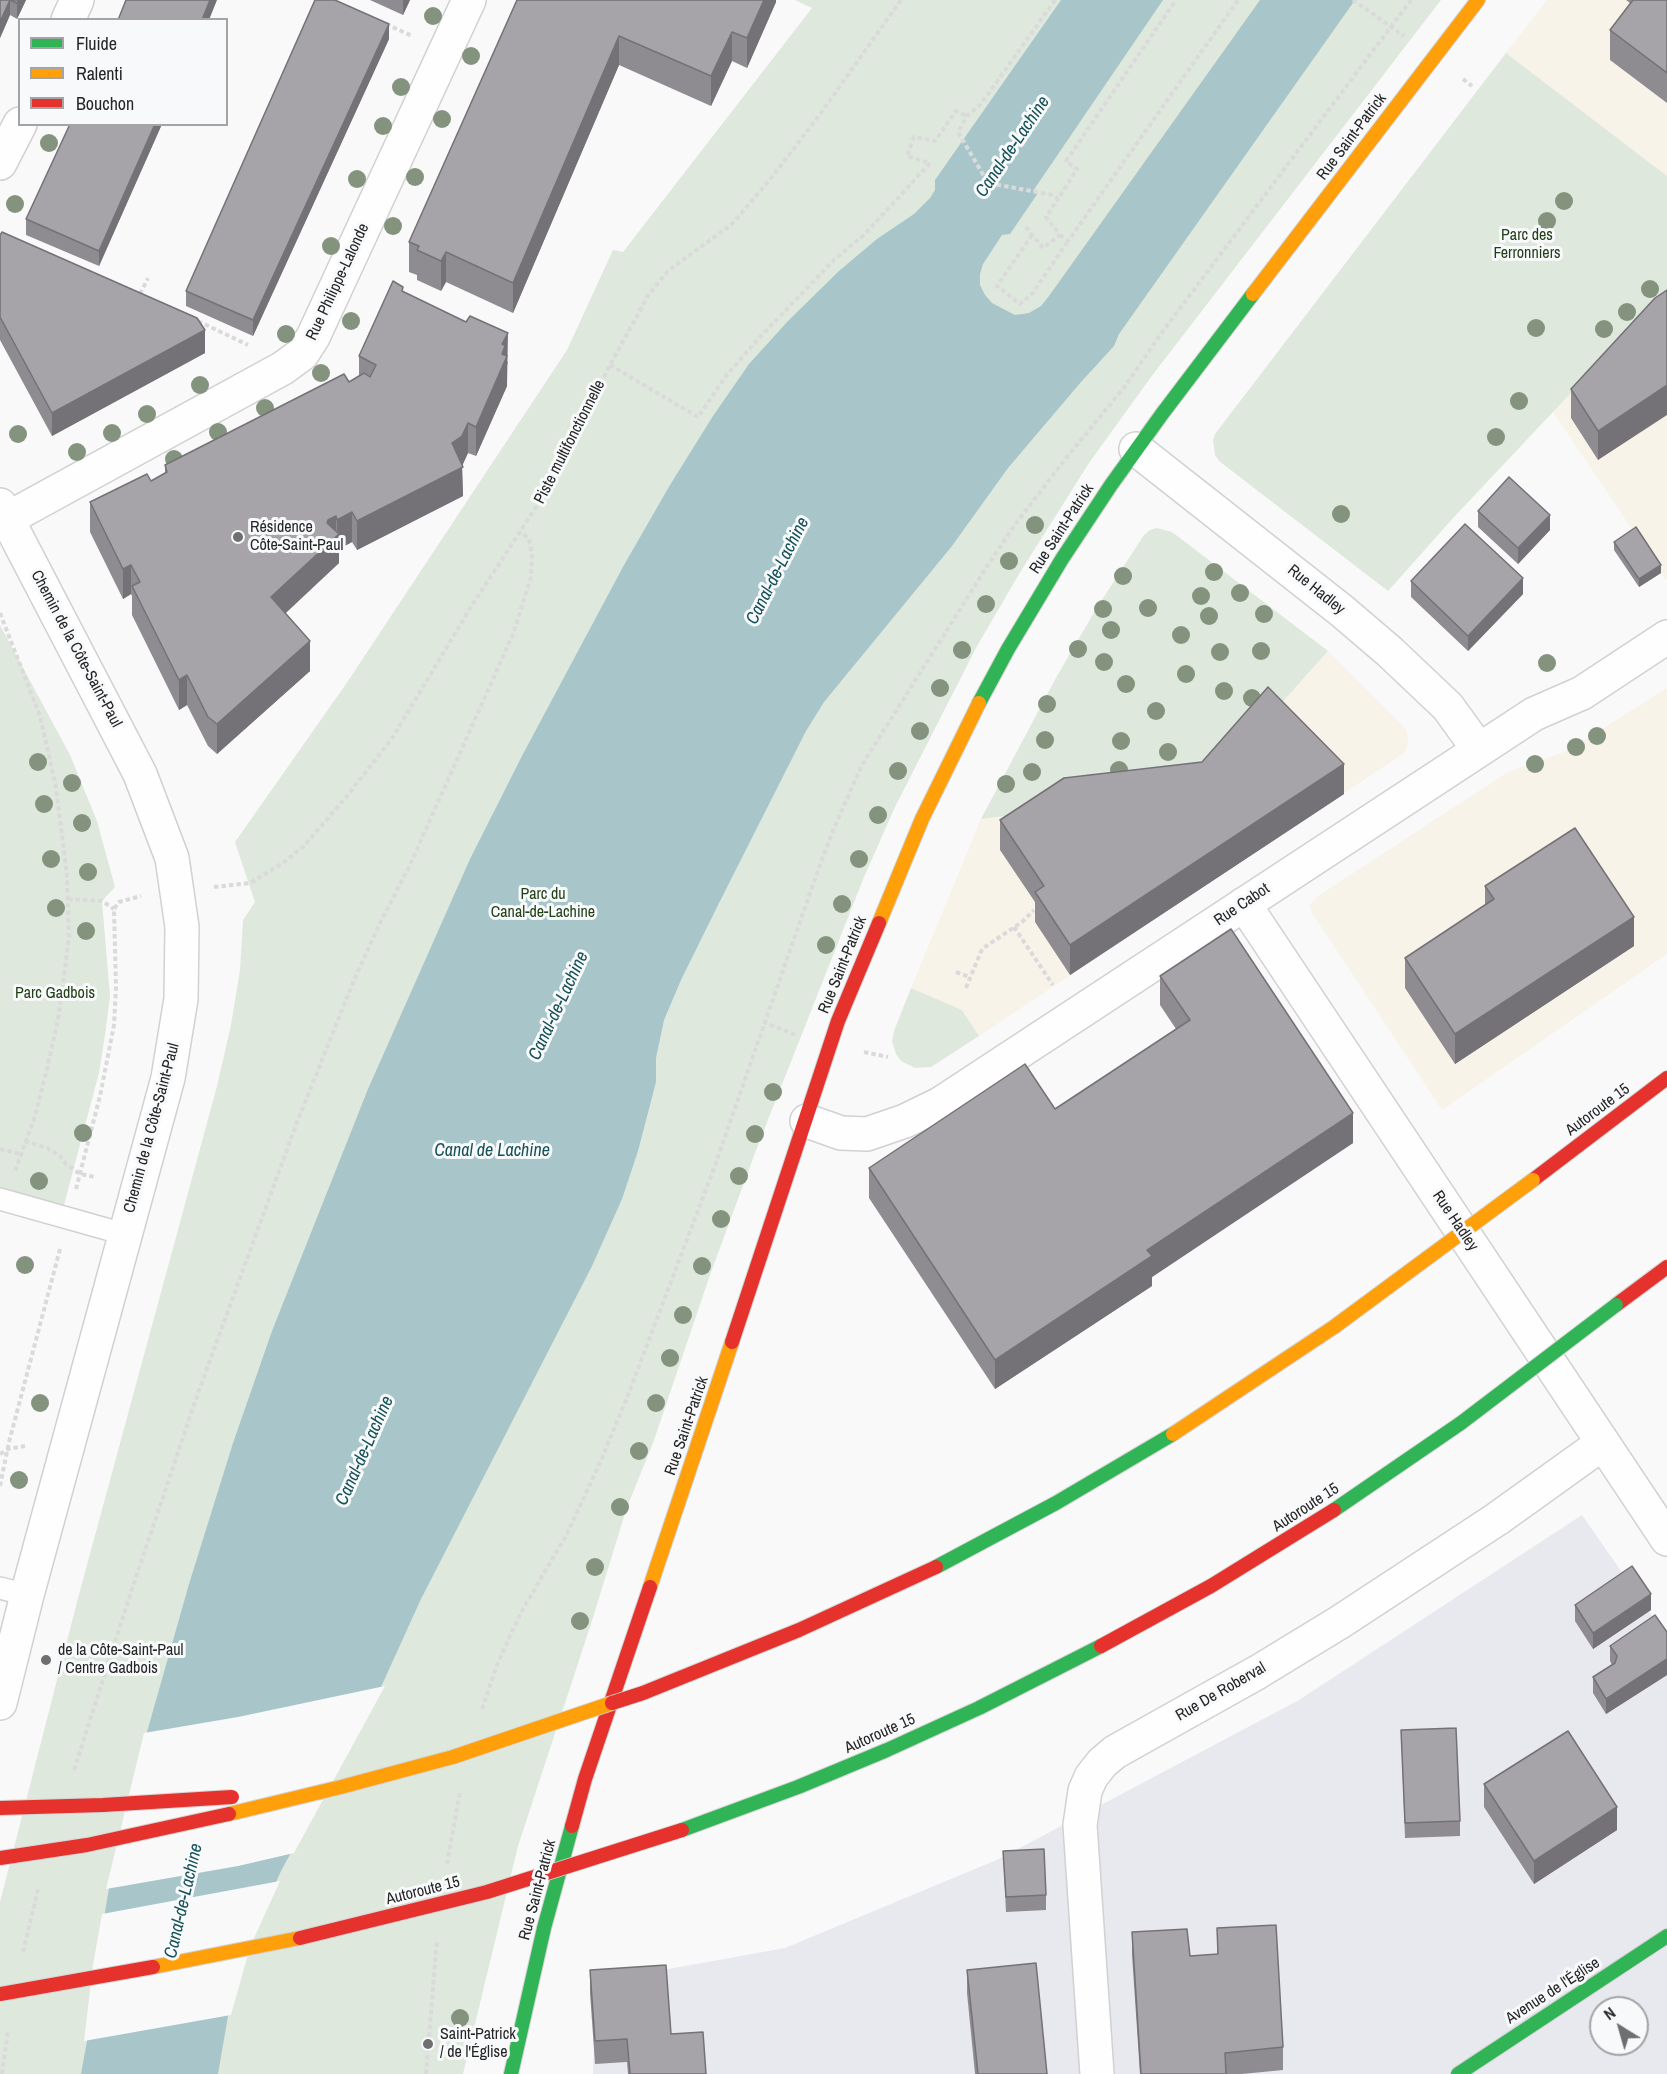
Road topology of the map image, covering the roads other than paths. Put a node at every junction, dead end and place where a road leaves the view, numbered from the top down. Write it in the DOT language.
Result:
graph roads {
  1 [pos="77,0"];
  2 [pos="469,0"];
  3 [pos="1478,0"];
  4 [pos="69,18"];
  5 [pos="19,126"];
  6 [pos="0,163"];
  7 [pos="1136,449"];
  8 [pos="4,512"];
  9 [pos="1667,637"];
  10 [pos="1479,750"];
  11 [pos="1244,904"];
  12 [pos="1667,1078"];
  13 [pos="807,1121"];
  14 [pos="0,1199"];
  15 [pos="124,1234"];
  16 [pos="1667,1267"];
  17 [pos="1603,1443"];
  18 [pos="1664,1529"];
  19 [pos="13,1592"];
  20 [pos="0,1703"];
  21 [pos="341,1787"];
  22 [pos="0,1808"];
  23 [pos="0,1858"];
  24 [pos="1667,1936"];
  25 [pos="153,1968"];
  26 [pos="0,1983"];
  27 [pos="0,1994"];
  28 [pos="511,2074"];
  29 [pos="1097,2074"];
  30 [pos="1458,2074"];
  1 -- 4 [label="street"];
  2 -- 8 [label="street, Rue Philippe-Lalonde"];
  3 -- 7 [label="main road, Rue Saint-Patrick"];
  5 -- 6 [label="street"];
  7 -- 10 [label="street, Rue Hadley"];
  7 -- 13 [label="main road, Rue Saint-Patrick"];
  8 -- 15 [label="street, Chemin de la Côte-Saint-Paul"];
  9 -- 10 [label="street, Rue Cabot"];
  10 -- 11 [label="street, Rue Cabot"];
  11 -- 13 [label="street, Rue Cabot"];
  11 -- 17 [label="street, Rue Hadley"];
  12 -- 21 [label="main road, Autoroute 15, bridge"];
  13 -- 28 [label="main road, Rue Saint-Patrick"];
  14 -- 15 [label="lane"];
  15 -- 19 [label="street, Chemin de la Côte-Saint-Paul"];
  16 -- 25 [label="main road, Autoroute 15, bridge"];
  17 -- 18 [label="street, Rue Hadley"];
  17 -- 29 [label="street, Rue De Roberval"];
  19 -- 20 [label="street, Chemin de la Côte-Saint-Paul"];
  21 -- 22 [label="main road, bridge"];
  21 -- 23 [label="main road, bridge"];
  24 -- 30 [label="main road, Avenue de l'Église"];
  25 -- 26 [label="main road, Autoroute 15, bridge"];
  25 -- 27 [label="main road, bridge"];
}
